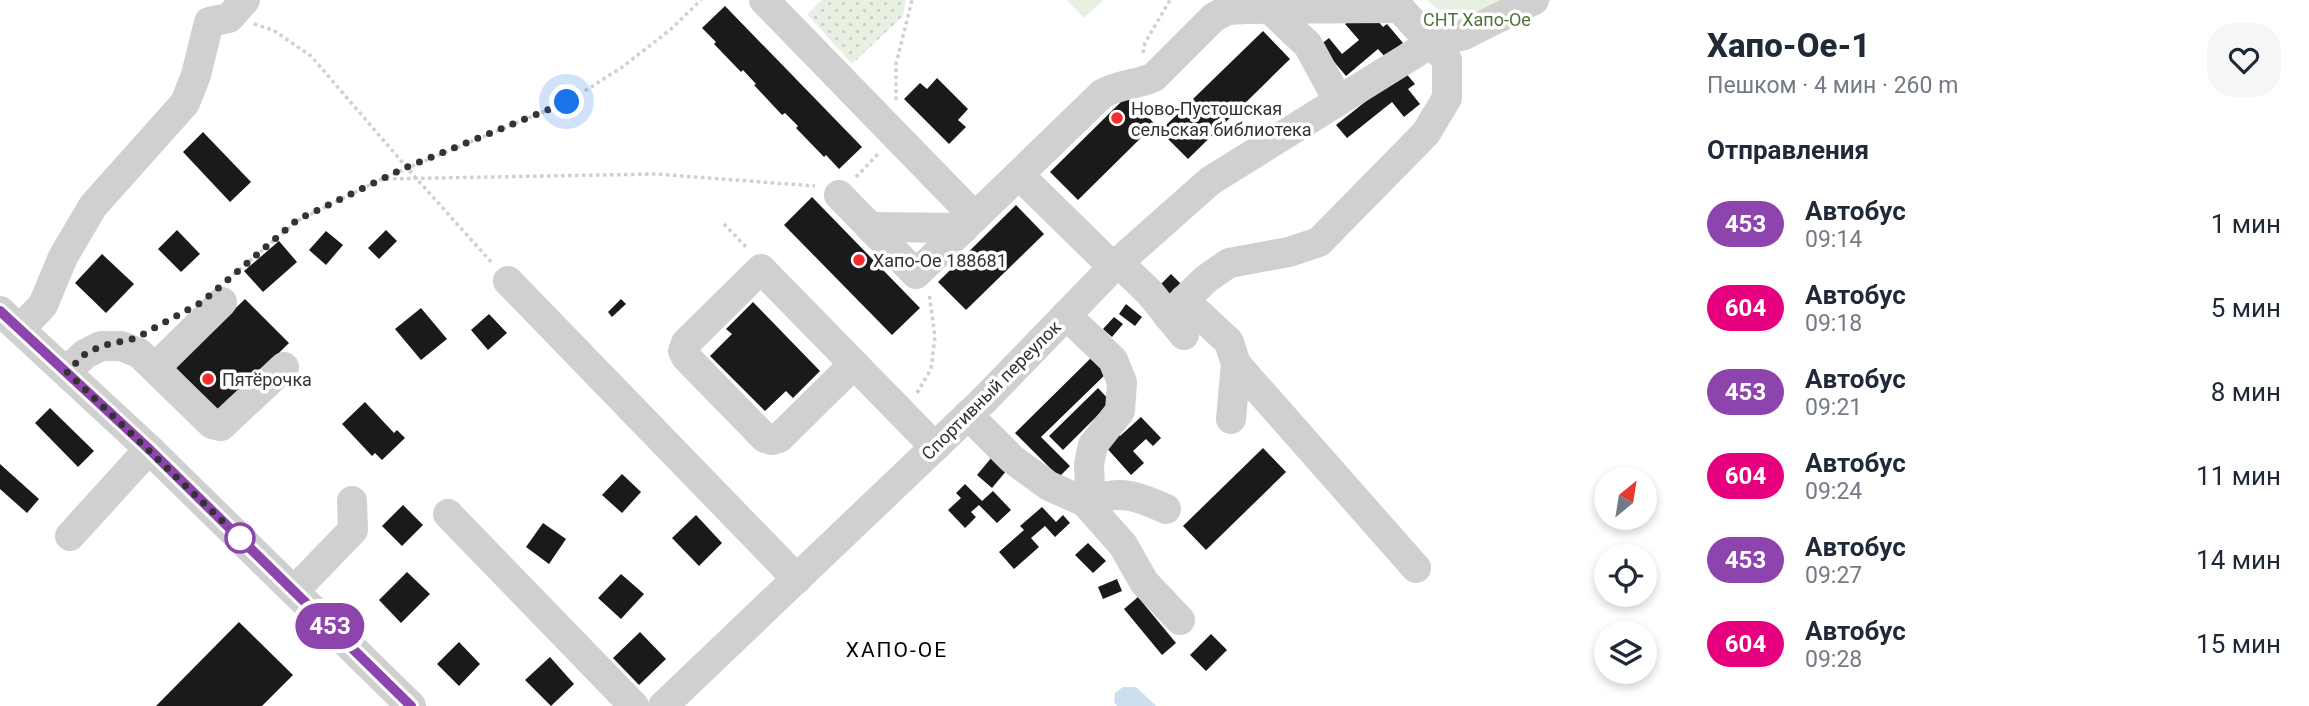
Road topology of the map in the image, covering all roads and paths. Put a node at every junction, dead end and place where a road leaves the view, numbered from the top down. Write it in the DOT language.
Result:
graph roads {
  1 [pos="701,0"];
  2 [pos="912,0"];
  3 [pos="1170,0"];
  4 [pos="1534,0"];
  5 [pos="772,3"];
  6 [pos="1396,4"];
  7 [pos="237,9"];
  8 [pos="1270,9"];
  9 [pos="1433,42"];
  10 [pos="1154,76"];
  11 [pos="1338,100"];
  12 [pos="897,137"];
  13 [pos="407,167"];
  14 [pos="1019,175"];
  15 [pos="415,177"];
  16 [pos="383,179"];
  17 [pos="835,191"];
  18 [pos="970,223"];
  19 [pos="724,224"];
  20 [pos="870,227"];
  21 [pos="1116,265"];
  22 [pos="761,270"];
  23 [pos="916,274"];
  24 [pos="508,281"];
  25 [pos="222,293"];
  26 [pos="1066,315"];
  27 [pos="1179,317"];
  28 [pos="10,320"];
  29 [pos="1236,364"];
  30 [pos="854,365"];
  31 [pos="284,367"];
  32 [pos="155,368"];
  33 [pos="67,372"];
  34 [pos="904,415"];
  35 [pos="968,415"];
  36 [pos="1231,419"];
  37 [pos="935,447"];
  38 [pos="149,449"];
  39 [pos="352,501"];
  40 [pos="1085,502"];
  41 [pos="1166,509"];
  42 [pos="447,514"];
  43 [pos="70,536"];
  44 [pos="1416,568"];
  45 [pos="797,579"];
  46 [pos="295,591"];
  47 [pos="1180,620"];
  48 [pos="411,706"];
  49 [pos="634,706"];
  50 [pos="663,706"];
  1 -- 13 [label="path"];
  2 -- 12 [label="path"];
  3 -- 10 [label="path"];
  4 -- 9 [label="street, Спортивный переулок"];
  5 -- 12 [label="street"];
  6 -- 8 [label="street"];
  6 -- 9 [label="street"];
  7 -- 13 [label="path"];
  7 -- 28 [label="street"];
  8 -- 10 [label="street"];
  8 -- 11 [label="street"];
  9 -- 11 [label="street, Спортивный переулок"];
  9 -- 27 [label="street"];
  10 -- 14 [label="street"];
  11 -- 21 [label="street, Спортивный переулок"];
  12 -- 17 [label="path"];
  12 -- 18 [label="street"];
  13 -- 15 [label="path"];
  13 -- 16 [label="path"];
  14 -- 18 [label="street"];
  14 -- 21 [label="street"];
  15 -- 16 [label="path"];
  15 -- 17 [label="path"];
  15 -- 24 [label="path"];
  16 -- 25 [label="path"];
  17 -- 20 [label="street"];
  18 -- 20 [label="street"];
  18 -- 23 [label="street"];
  19 -- 22 [label="path"];
  20 -- 23 [label="street"];
  21 -- 26 [label="street, Спортивный переулок"];
  21 -- 27 [label="street"];
  22 -- 30 [label="street"];
  22 -- 30 [label="street"];
  23 -- 34 [label="path"];
  24 -- 45 [label="street"];
  25 -- 32 [label="street"];
  26 -- 35 [label="street, Спортивный переулок"];
  26 -- 40 [label="street"];
  27 -- 29 [label="street"];
  28 -- 33 [label="street"];
  29 -- 36 [label="street"];
  29 -- 44 [label="street"];
  30 -- 34 [label="street"];
  31 -- 32 [label="street"];
  32 -- 33 [label="street"];
  33 -- 38 [label="street"];
  34 -- 37 [label="street"];
  35 -- 37 [label="street, Спортивный переулок"];
  35 -- 40 [label="street"];
  37 -- 45 [label="street, Спортивный переулок"];
  38 -- 43 [label="street"];
  38 -- 46 [label="street"];
  39 -- 46 [label="street"];
  40 -- 41 [label="street"];
  40 -- 47 [label="street"];
  42 -- 49 [label="street"];
  45 -- 50 [label="street, Спортивный переулок"];
  46 -- 48 [label="street"];
}
